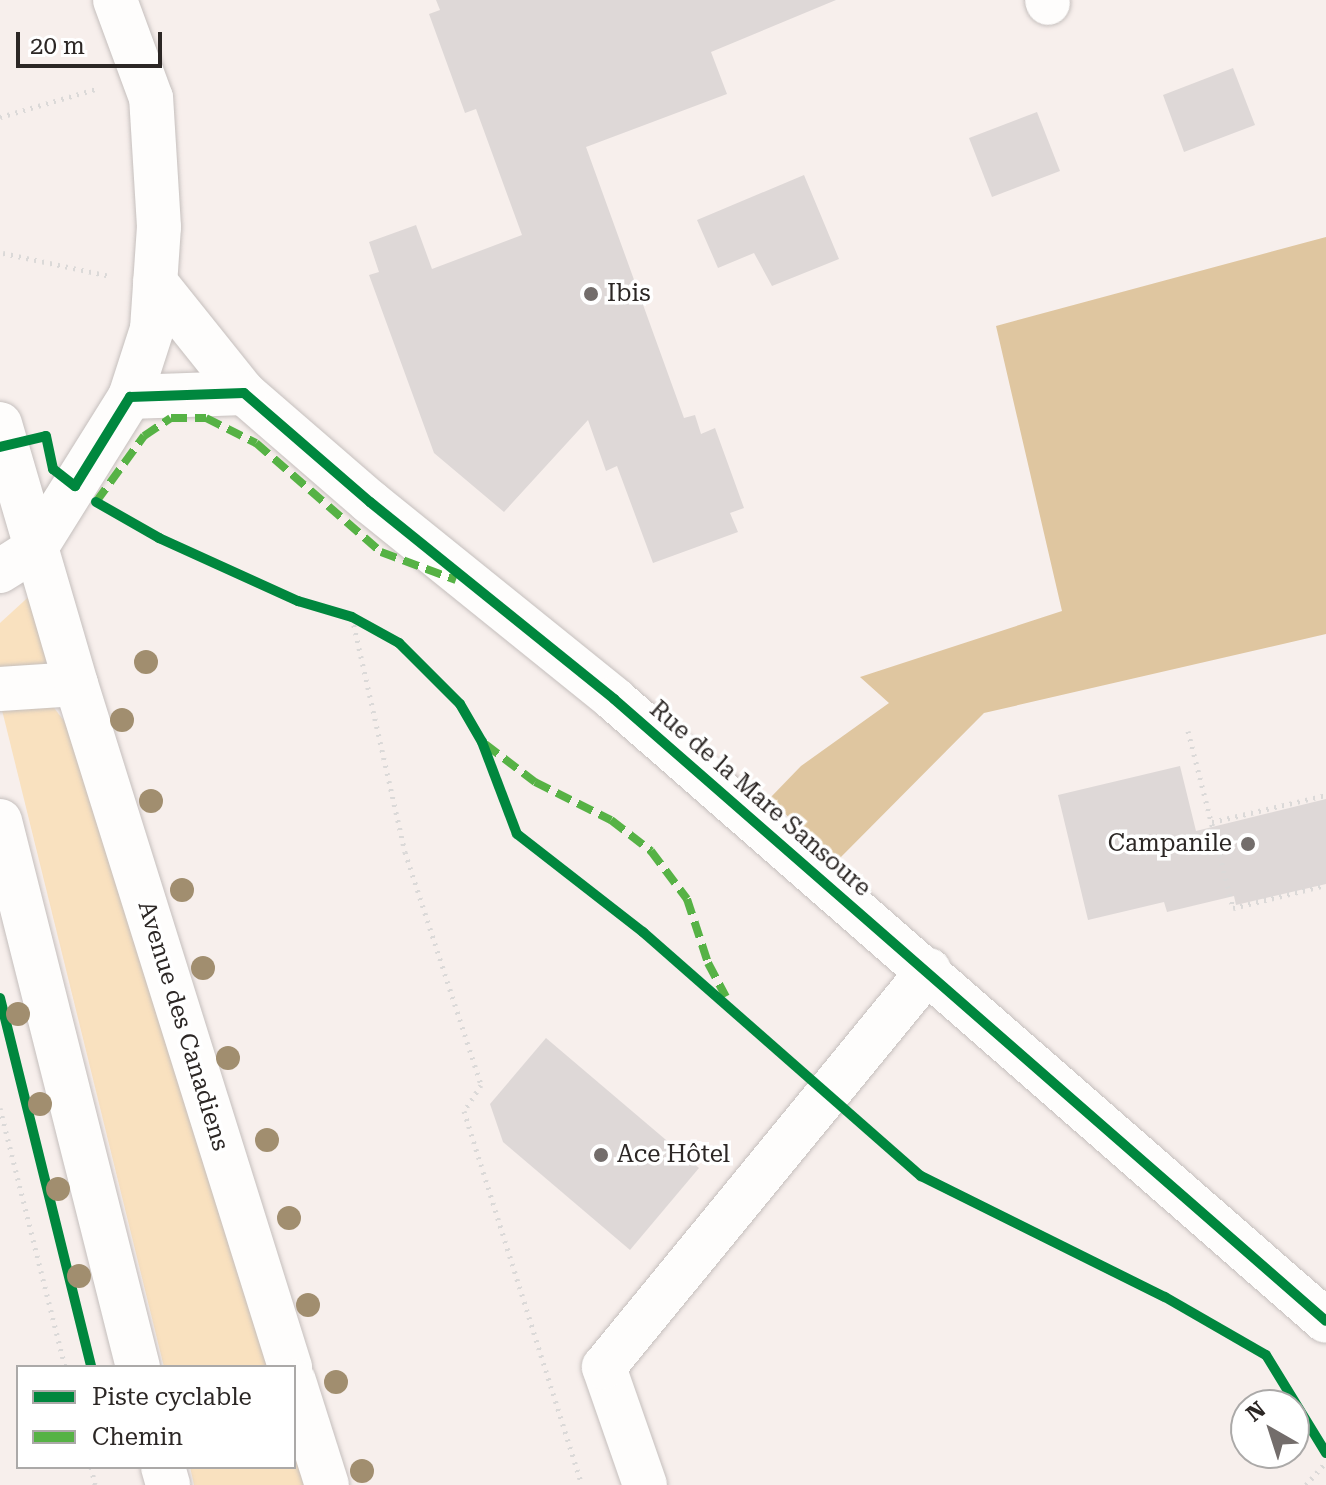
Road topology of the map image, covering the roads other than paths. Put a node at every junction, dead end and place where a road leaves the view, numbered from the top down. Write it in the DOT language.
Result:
graph roads {
  1 [pos="115,0"];
  2 [pos="155,282"];
  3 [pos="244,393"];
  4 [pos="130,397"];
  5 [pos="0,424"];
  6 [pos="18,560"];
  7 [pos="76,684"];
  8 [pos="0,689"];
  9 [pos="0,821"];
  10 [pos="929,970"];
  11 [pos="1326,1321"];
  12 [pos="137,1365"];
  13 [pos="289,1365"];
  14 [pos="296,1387"];
  15 [pos="327,1485"];
  16 [pos="645,1485"];
  1 -- 2 [label="street"];
  2 -- 3 [label="street, Rue de la Mare Sansoure"];
  2 -- 4 [label="street"];
  3 -- 4 [label="street"];
  3 -- 10 [label="street, Rue de la Mare Sansoure"];
  4 -- 6 [label="street"];
  5 -- 6 [label="street, Avenue des Canadiens"];
  6 -- 7 [label="street, Avenue des Canadiens"];
  7 -- 8 [label="street"];
  7 -- 13 [label="street, Avenue des Canadiens"];
  9 -- 12 [label="street"];
  10 -- 11 [label="street, Rue de la Mare Sansoure"];
  10 -- 16 [label="street"];
  14 -- 15 [label="street"];
}
